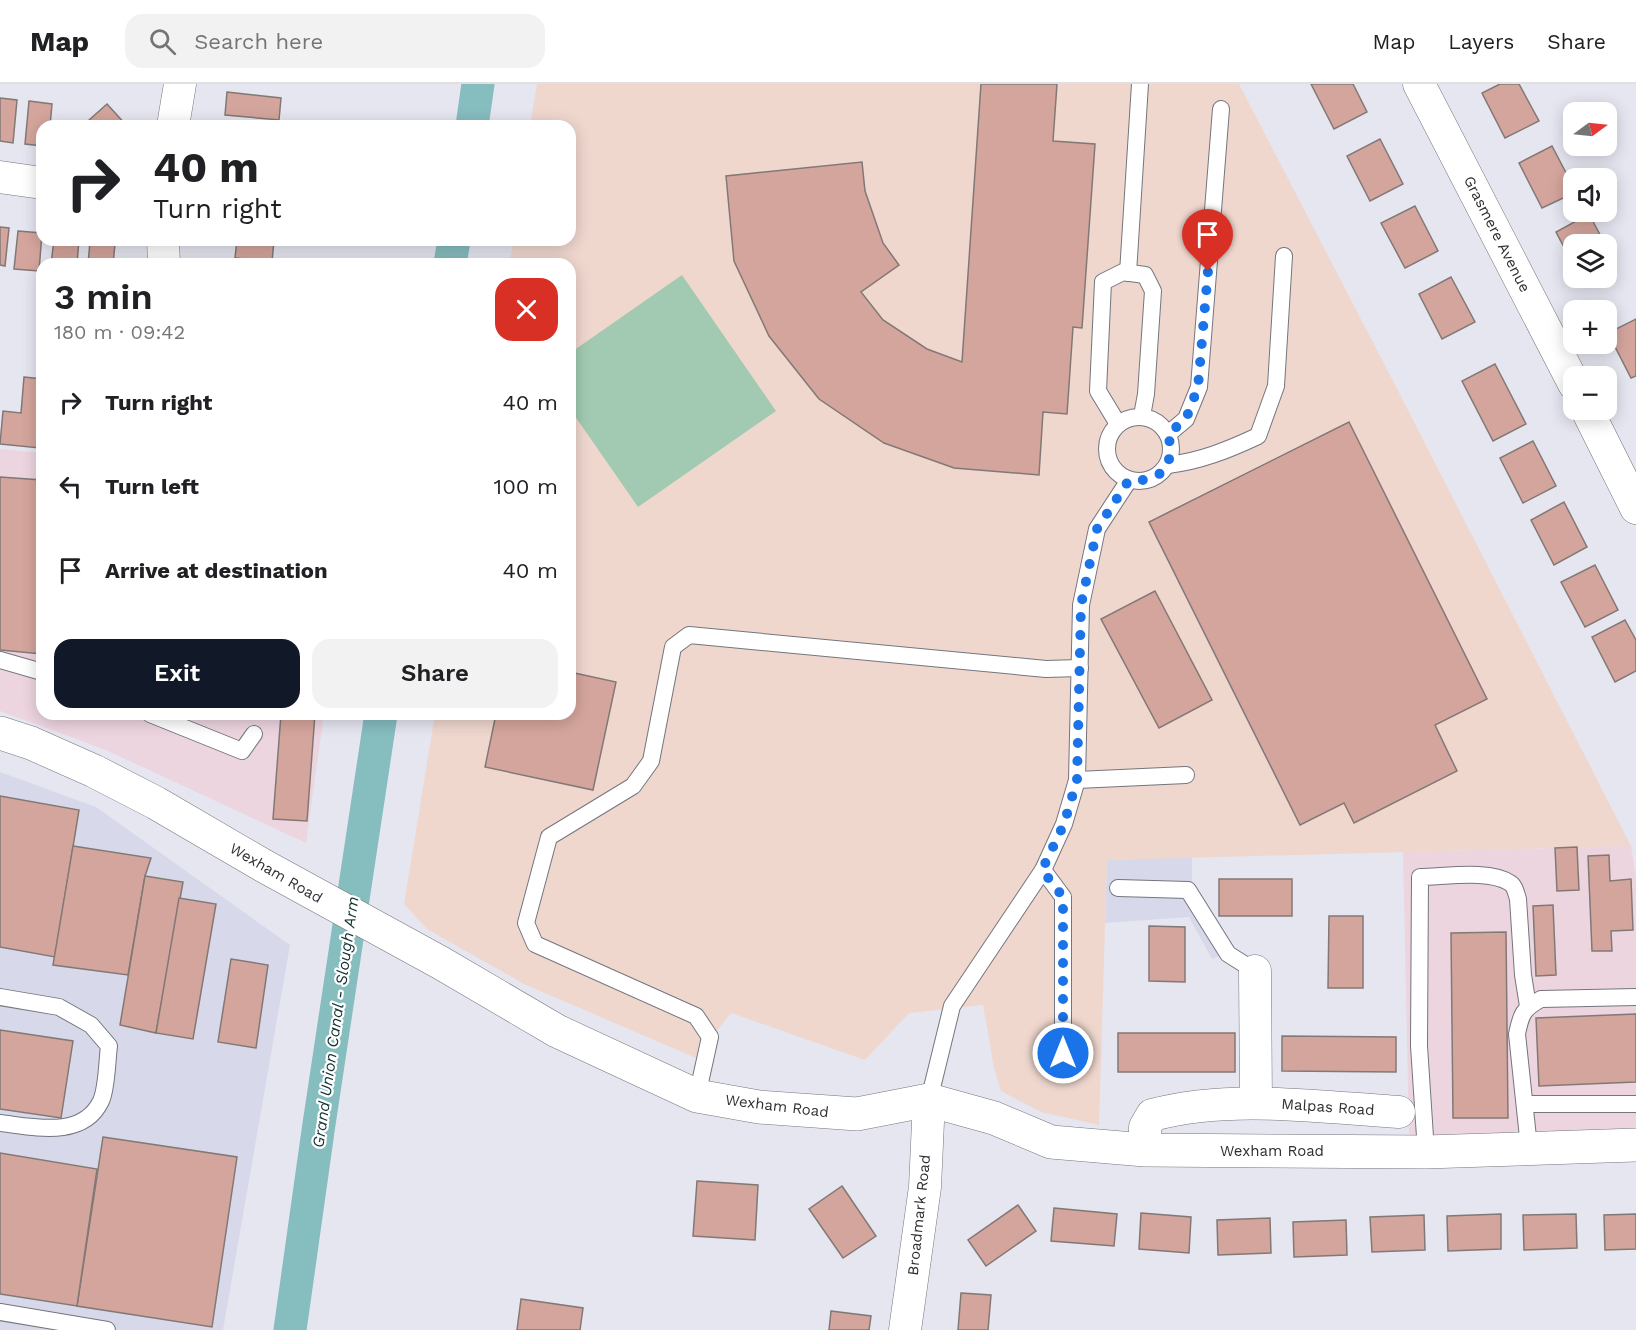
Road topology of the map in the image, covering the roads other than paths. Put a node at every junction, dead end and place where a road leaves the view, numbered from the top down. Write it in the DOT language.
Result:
graph roads {
  1 [pos="180,84"];
  2 [pos="1140,84"];
  3 [pos="1419,84"];
  4 [pos="1221,109"];
  5 [pos="174,120"];
  6 [pos="0,177"];
  7 [pos="36,182"];
  8 [pos="1284,256"];
  9 [pos="1128,273"];
  10 [pos="1565,366"];
  11 [pos="1142,416"];
  12 [pos="1592,420"];
  13 [pos="1118,424"];
  14 [pos="1168,434"];
  15 [pos="1168,465"];
  16 [pos="1129,480"];
  17 [pos="1636,507"];
  18 [pos="0,660"];
  19 [pos="1080,668"];
  20 [pos="36,670"];
  21 [pos="165,720"];
  22 [pos="0,733"];
  23 [pos="254,734"];
  24 [pos="1186,775"];
  25 [pos="1077,780"];
  26 [pos="1042,870"];
  27 [pos="1118,888"];
  28 [pos="1256,971"];
  29 [pos="0,997"];
  30 [pos="1636,997"];
  31 [pos="1527,1006"];
  32 [pos="1063,1053"];
  33 [pos="698,1095"];
  34 [pos="929,1100"];
  35 [pos="1257,1102"];
  36 [pos="1525,1104"];
  37 [pos="1636,1104"];
  38 [pos="1399,1112"];
  39 [pos="0,1124"];
  40 [pos="1636,1145"];
  41 [pos="1528,1147"];
  42 [pos="1145,1150"];
  43 [pos="1426,1152"];
  44 [pos="0,1312"];
  45 [pos="107,1330"];
  46 [pos="905,1330"];
  1 -- 5 [label="street"];
  2 -- 9 [label="lane"];
  3 -- 10 [label="street, Grasmere Avenue"];
  4 -- 14 [label="lane"];
  6 -- 7 [label="street"];
  8 -- 15 [label="lane"];
  9 -- 11 [label="lane"];
  9 -- 13 [label="lane"];
  11 -- 13 [label="lane"];
  11 -- 14 [label="lane"];
  12 -- 17 [label="street"];
  13 -- 16 [label="lane"];
  14 -- 15 [label="lane"];
  15 -- 16 [label="lane"];
  16 -- 19 [label="lane"];
  18 -- 20 [label="lane"];
  19 -- 25 [label="lane"];
  19 -- 33 [label="lane"];
  21 -- 23 [label="lane"];
  22 -- 33 [label="street, Wexham Road"];
  24 -- 25 [label="lane"];
  25 -- 26 [label="lane"];
  26 -- 32 [label="lane"];
  26 -- 34 [label="lane"];
  27 -- 28 [label="lane"];
  28 -- 35 [label="street"];
  29 -- 39 [label="lane"];
  30 -- 31 [label="lane"];
  31 -- 36 [label="lane"];
  31 -- 43 [label="lane"];
  33 -- 34 [label="street, Wexham Road"];
  34 -- 42 [label="street, Wexham Road"];
  34 -- 46 [label="street, Broadmark Road"];
  35 -- 38 [label="street, Malpas Road"];
  35 -- 42 [label="street, Malpas Road"];
  36 -- 37 [label="lane"];
  36 -- 41 [label="lane"];
  40 -- 41 [label="street, Wexham Road"];
  41 -- 43 [label="street, Wexham Road"];
  42 -- 43 [label="street, Wexham Road"];
  44 -- 45 [label="lane"];
}
